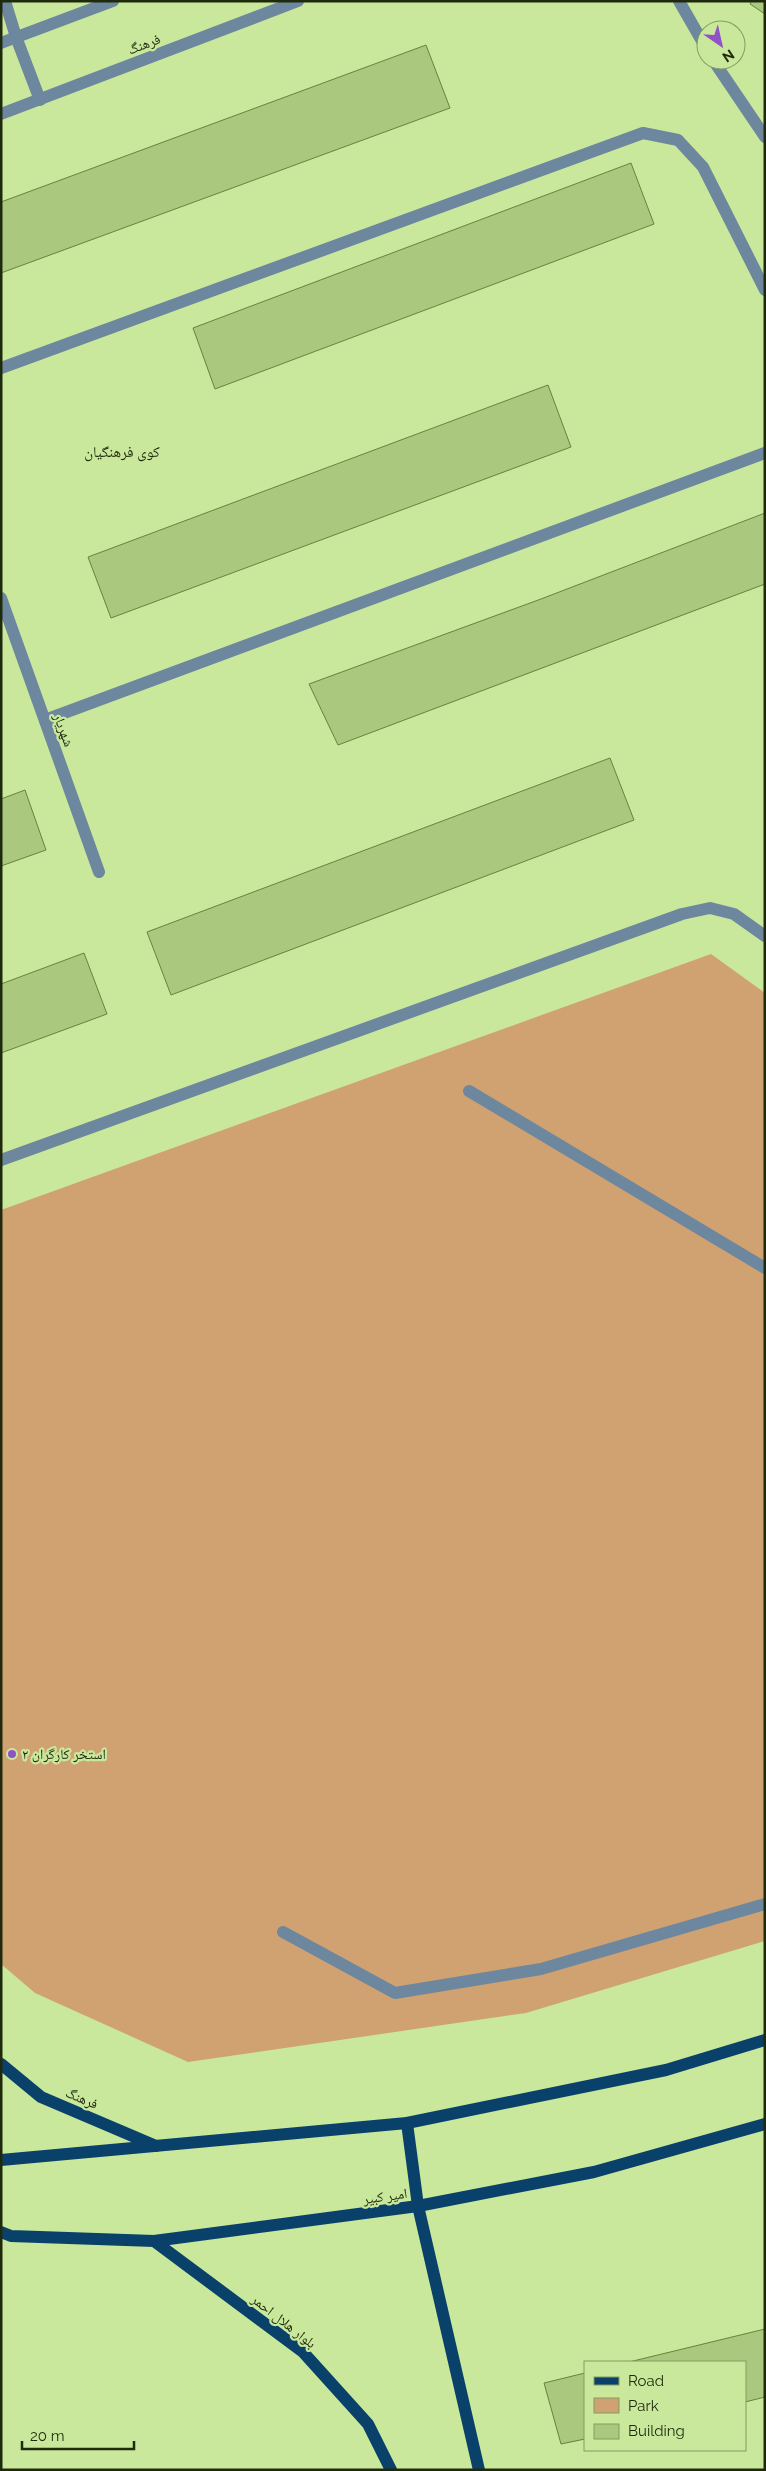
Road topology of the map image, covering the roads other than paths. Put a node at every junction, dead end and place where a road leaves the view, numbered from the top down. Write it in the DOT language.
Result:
graph roads {
  1 [pos="5,1"];
  2 [pos="113,1"];
  3 [pos="298,1"];
  4 [pos="680,1"];
  5 [pos="696,30"];
  6 [pos="16,37"];
  7 [pos="1,43"];
  8 [pos="720,70"];
  9 [pos="40,100"];
  10 [pos="1,114"];
  11 [pos="765,137"];
  12 [pos="765,290"];
  13 [pos="1,368"];
  14 [pos="765,453"];
  15 [pos="1,598"];
  16 [pos="44,720"];
  17 [pos="99,872"];
  18 [pos="765,936"];
  19 [pos="469,1091"];
  20 [pos="1,1160"];
  21 [pos="765,1268"];
  22 [pos="765,1904"];
  23 [pos="283,1932"];
  24 [pos="765,2040"];
  25 [pos="1,2064"];
  26 [pos="407,2123"];
  27 [pos="765,2124"];
  28 [pos="159,2147"];
  29 [pos="1,2160"];
  30 [pos="418,2206"];
  31 [pos="1,2232"];
  32 [pos="154,2241"];
  33 [pos="391,2470"];
  34 [pos="479,2470"];
  1 -- 6 [label="street"];
  2 -- 6 [label="street"];
  3 -- 9 [label="street, فرهنگ"];
  4 -- 5 [label="street"];
  6 -- 7 [label="street"];
  6 -- 9 [label="street"];
  8 -- 11 [label="street"];
  9 -- 10 [label="street, فرهنگ"];
  12 -- 13 [label="street"];
  14 -- 16 [label="street"];
  15 -- 16 [label="street, شهریار"];
  16 -- 17 [label="street, شهریار"];
  18 -- 20 [label="street"];
  19 -- 21 [label="street"];
  22 -- 23 [label="street"];
  24 -- 26 [label="main road"];
  25 -- 28 [label="main road, فرهنگ"];
  26 -- 28 [label="main road"];
  26 -- 30 [label="main road"];
  27 -- 30 [label="main road, امیر کبیر"];
  28 -- 29 [label="main road"];
  30 -- 32 [label="main road, امیر کبیر"];
  30 -- 34 [label="main road"];
  31 -- 32 [label="main road, امیر کبیر"];
  32 -- 33 [label="main road, بلوار هلال احمر"];
}
